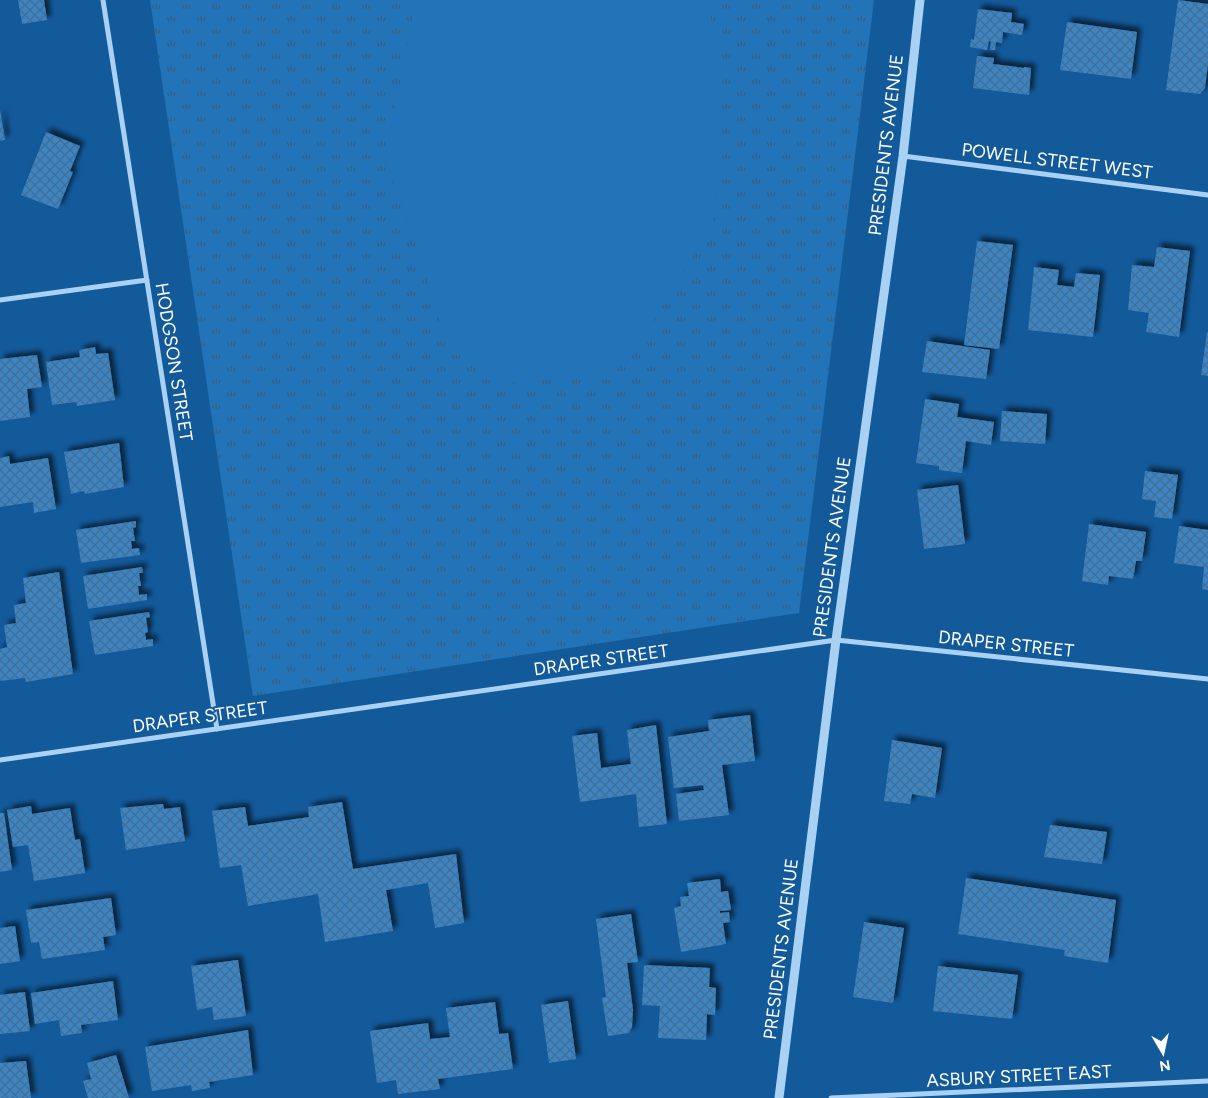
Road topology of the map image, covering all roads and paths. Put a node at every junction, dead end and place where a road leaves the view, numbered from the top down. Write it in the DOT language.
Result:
graph roads {
  1 [pos="103,0"];
  2 [pos="920,0"];
  3 [pos="903,156"];
  4 [pos="1208,195"];
  5 [pos="147,280"];
  6 [pos="0,300"];
  7 [pos="836,640"];
  8 [pos="1208,679"];
  9 [pos="217,729"];
  10 [pos="0,760"];
  11 [pos="1208,1081"];
  12 [pos="779,1098"];
  13 [pos="831,1098"];
  1 -- 5 [label="street, HODGSON STREET"];
  2 -- 3 [label="street, PRESIDENTS AVENUE"];
  3 -- 4 [label="street, POWELL STREET WEST"];
  3 -- 7 [label="street, PRESIDENTS AVENUE"];
  5 -- 6 [label="street"];
  5 -- 9 [label="street, HODGSON STREET"];
  7 -- 8 [label="street, DRAPER STREET"];
  7 -- 9 [label="street, DRAPER STREET"];
  7 -- 12 [label="street, PRESIDENTS AVENUE"];
  9 -- 10 [label="street, DRAPER STREET"];
  11 -- 13 [label="street, ASBURY STREET EAST"];
}
